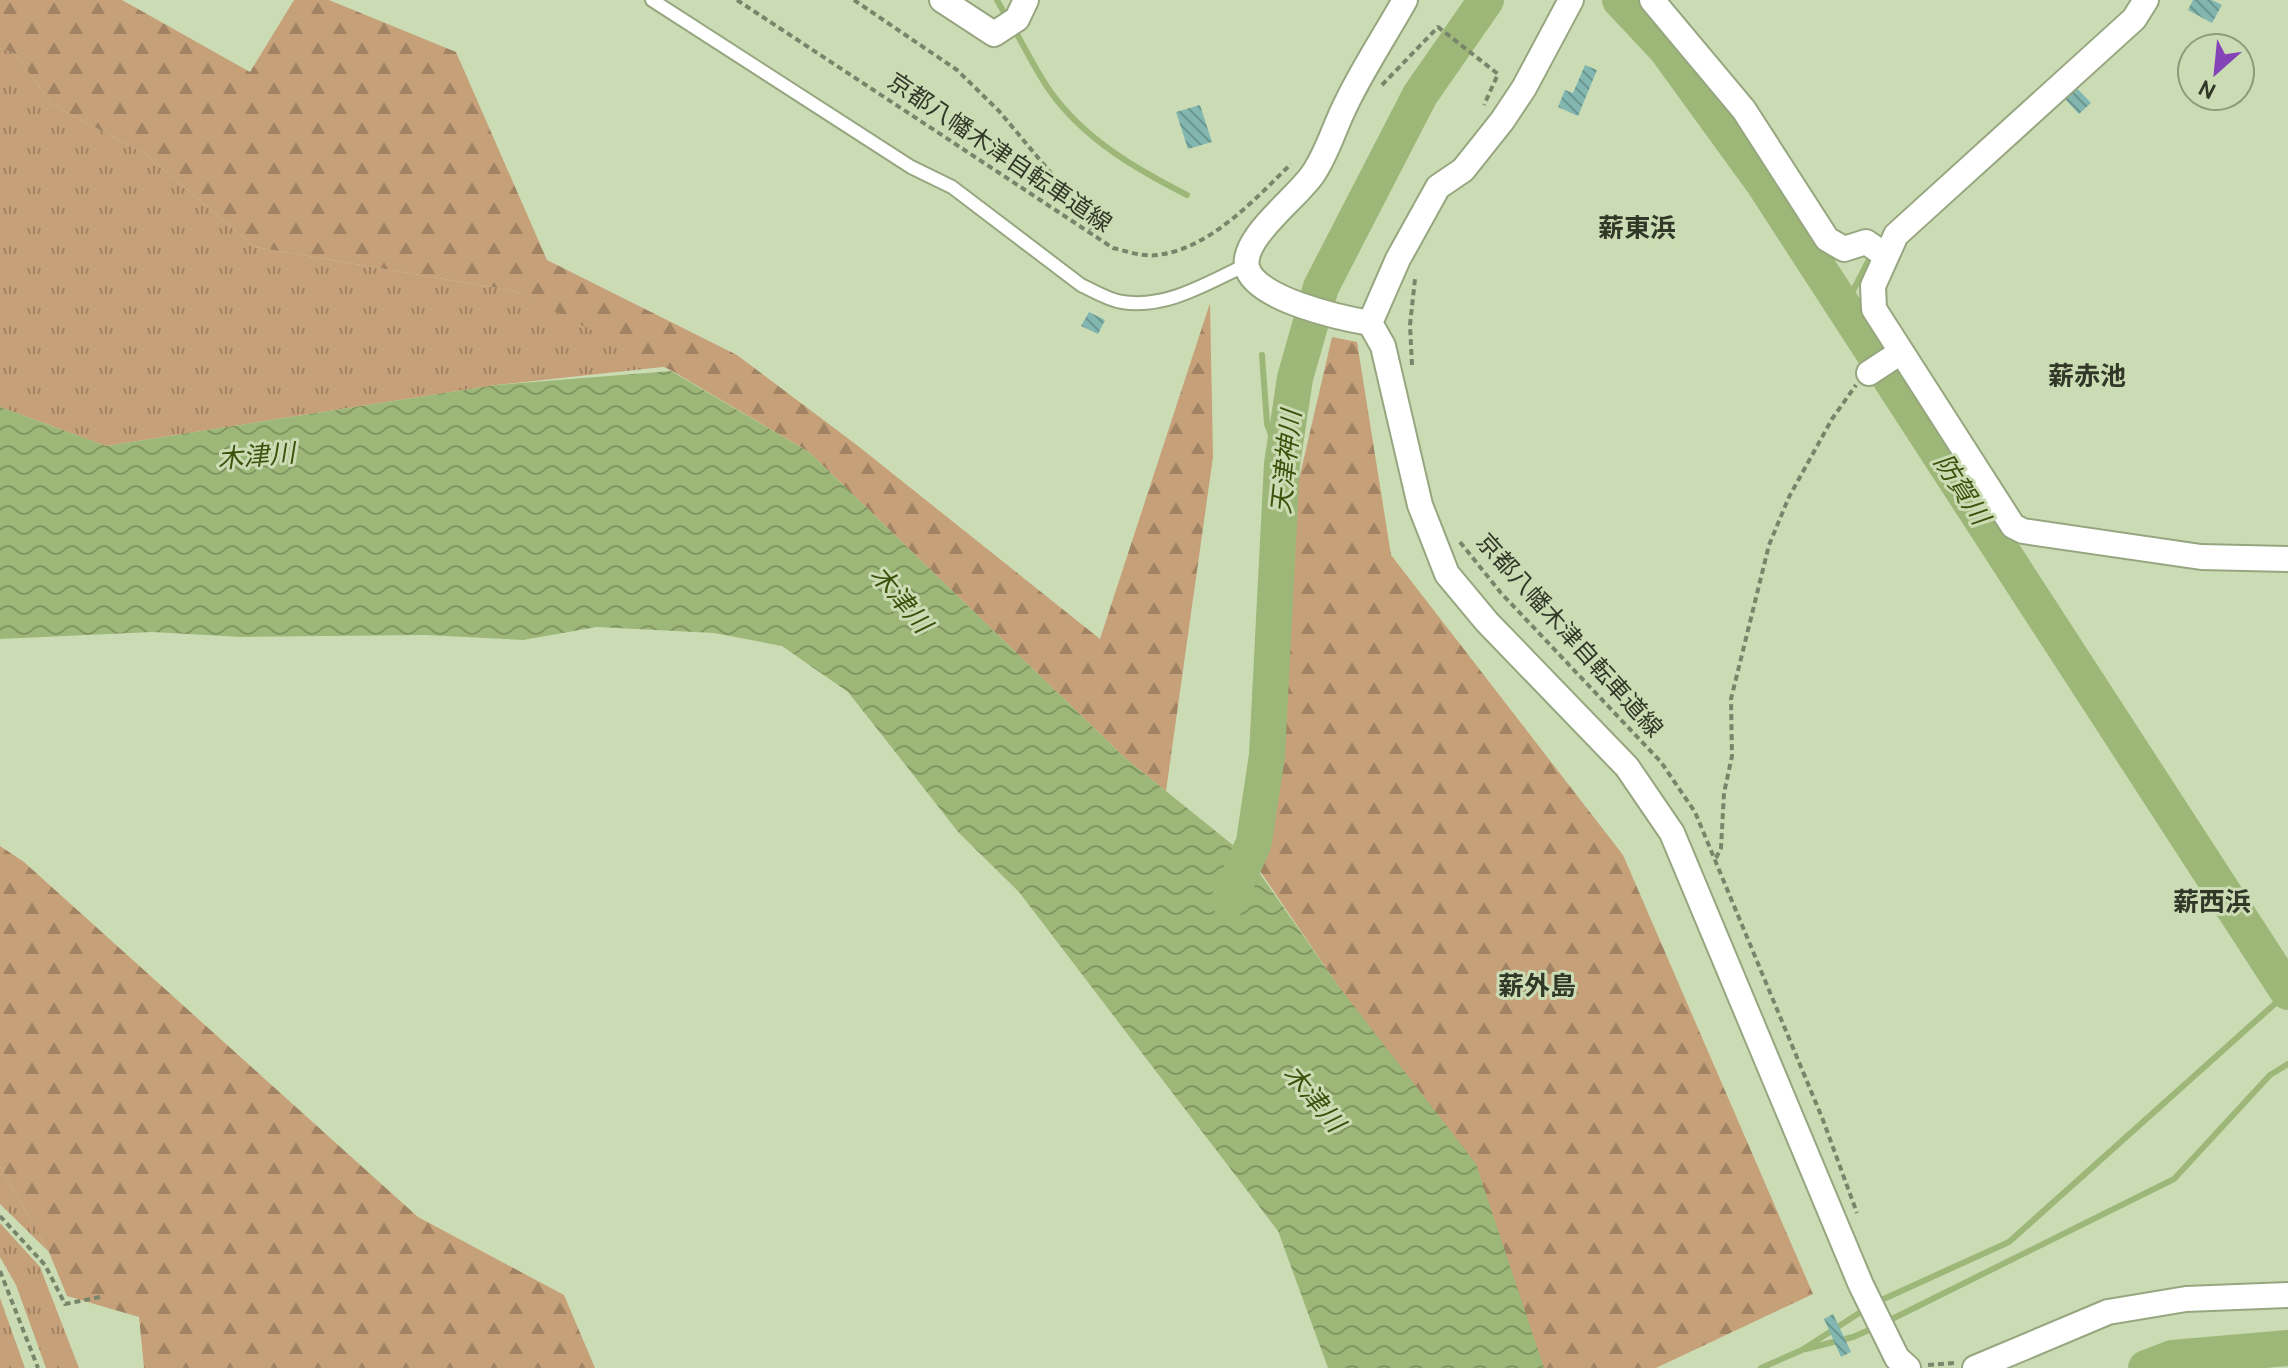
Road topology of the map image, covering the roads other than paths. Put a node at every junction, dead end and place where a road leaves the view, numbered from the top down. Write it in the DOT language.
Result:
graph roads {
  1 [pos="652,0"];
  2 [pos="942,0"];
  3 [pos="1026,0"];
  4 [pos="1405,0"];
  5 [pos="1571,0"];
  6 [pos="1652,0"];
  7 [pos="2146,0"];
  8 [pos="1885,255"];
  9 [pos="1246,265"];
  10 [pos="1370,323"];
  11 [pos="1898,355"];
  12 [pos="1869,373"];
  13 [pos="2288,559"];
  14 [pos="2288,1295"];
  15 [pos="1914,1364"];
  16 [pos="1966,1365"];
  1 -- 9 [label="lane"];
  2 -- 3 [label="street"];
  4 -- 9 [label="street"];
  5 -- 10 [label="street"];
  6 -- 8 [label="street"];
  7 -- 8 [label="street"];
  8 -- 11 [label="street"];
  9 -- 10 [label="street"];
  10 -- 15 [label="street"];
  11 -- 12 [label="street"];
  11 -- 13 [label="street"];
  14 -- 16 [label="street"];
}
